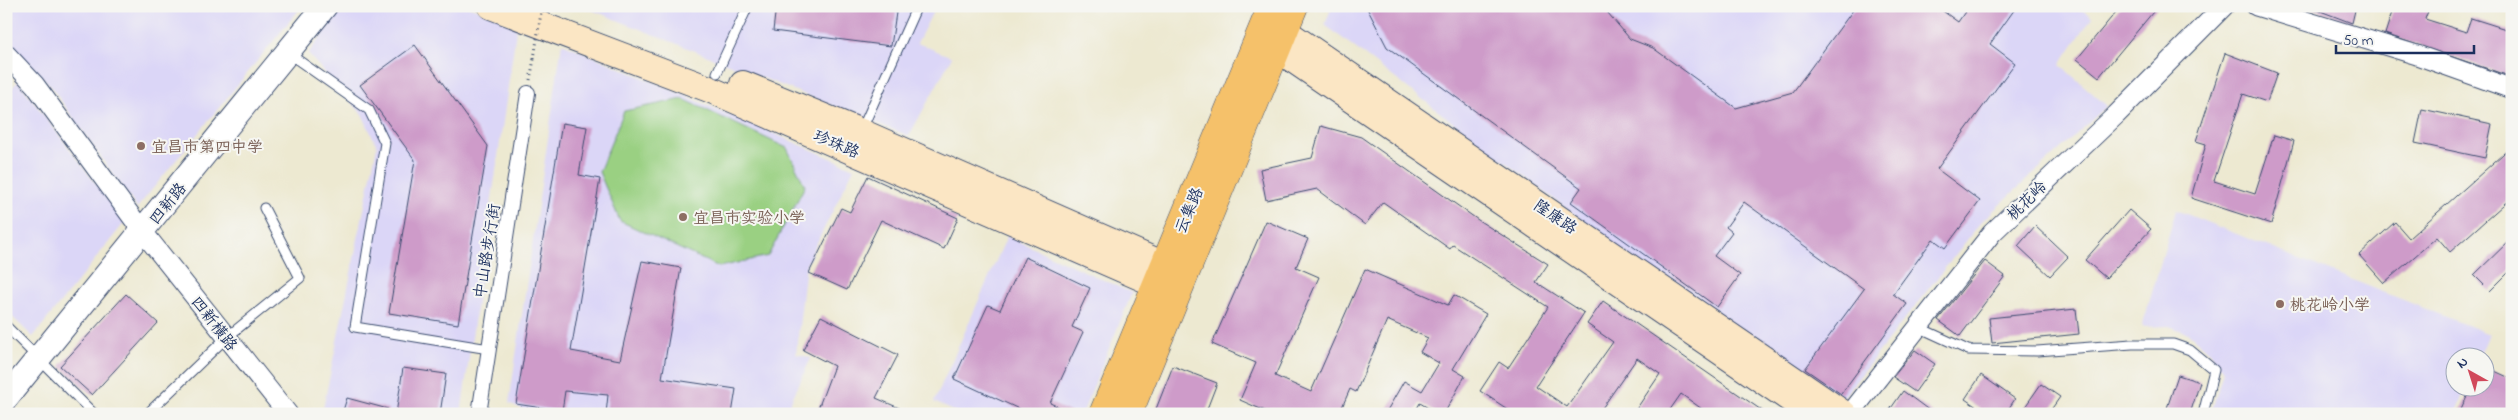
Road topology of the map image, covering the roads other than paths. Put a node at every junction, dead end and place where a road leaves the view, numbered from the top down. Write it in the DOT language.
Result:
graph roads {
  1 [pos="326,6"];
  2 [pos="491,6"];
  3 [pos="541,6"];
  4 [pos="748,6"];
  5 [pos="917,6"];
  6 [pos="2224,6"];
  7 [pos="2256,6"];
  8 [pos="1276,24"];
  9 [pos="288,53"];
  10 [pos="6,54"];
  11 [pos="716,73"];
  12 [pos="2512,89"];
  13 [pos="528,93"];
  14 [pos="861,132"];
  15 [pos="264,208"];
  16 [pos="143,232"];
  17 [pos="1171,280"];
  18 [pos="6,326"];
  19 [pos="1918,327"];
  20 [pos="226,338"];
  21 [pos="489,349"];
  22 [pos="39,358"];
  23 [pos="6,398"];
  24 [pos="94,414"];
  25 [pos="147,414"];
  26 [pos="288,414"];
  27 [pos="479,414"];
  28 [pos="1103,414"];
  29 [pos="1128,414"];
  30 [pos="1812,414"];
  31 [pos="1844,414"];
  32 [pos="1850,414"];
  33 [pos="2203,414"];
  1 -- 9 [label="street, 四新路"];
  2 -- 17 [label="main road, 珍珠路"];
  3 -- 11 [label="main road, 珍珠路"];
  4 -- 11 [label="lane"];
  5 -- 14 [label="lane"];
  6 -- 19 [label="street, 桃花岭"];
  7 -- 12 [label="street"];
  8 -- 17 [label="main road, 云集路"];
  8 -- 30 [label="main road, 隆康路"];
  8 -- 31 [label="main road, 隆康路"];
  9 -- 16 [label="street, 四新路"];
  9 -- 21 [label="lane"];
  10 -- 16 [label="street, 四新横路"];
  11 -- 14 [label="main road, 珍珠路"];
  13 -- 21 [label="street, 中山路步行街"];
  14 -- 17 [label="main road, 珍珠路"];
  15 -- 20 [label="lane"];
  16 -- 20 [label="street, 四新横路"];
  16 -- 22 [label="street, 四新路"];
  17 -- 28 [label="main road, 云集路"];
  17 -- 29 [label="main road, 云集路"];
  18 -- 22 [label="lane"];
  19 -- 32 [label="street, 桃花岭"];
  19 -- 33 [label="lane"];
  20 -- 25 [label="lane"];
  20 -- 26 [label="street, 四新横路"];
  21 -- 27 [label="street, 中山路步行街"];
  22 -- 23 [label="street, 四新路"];
  22 -- 24 [label="lane"];
}
